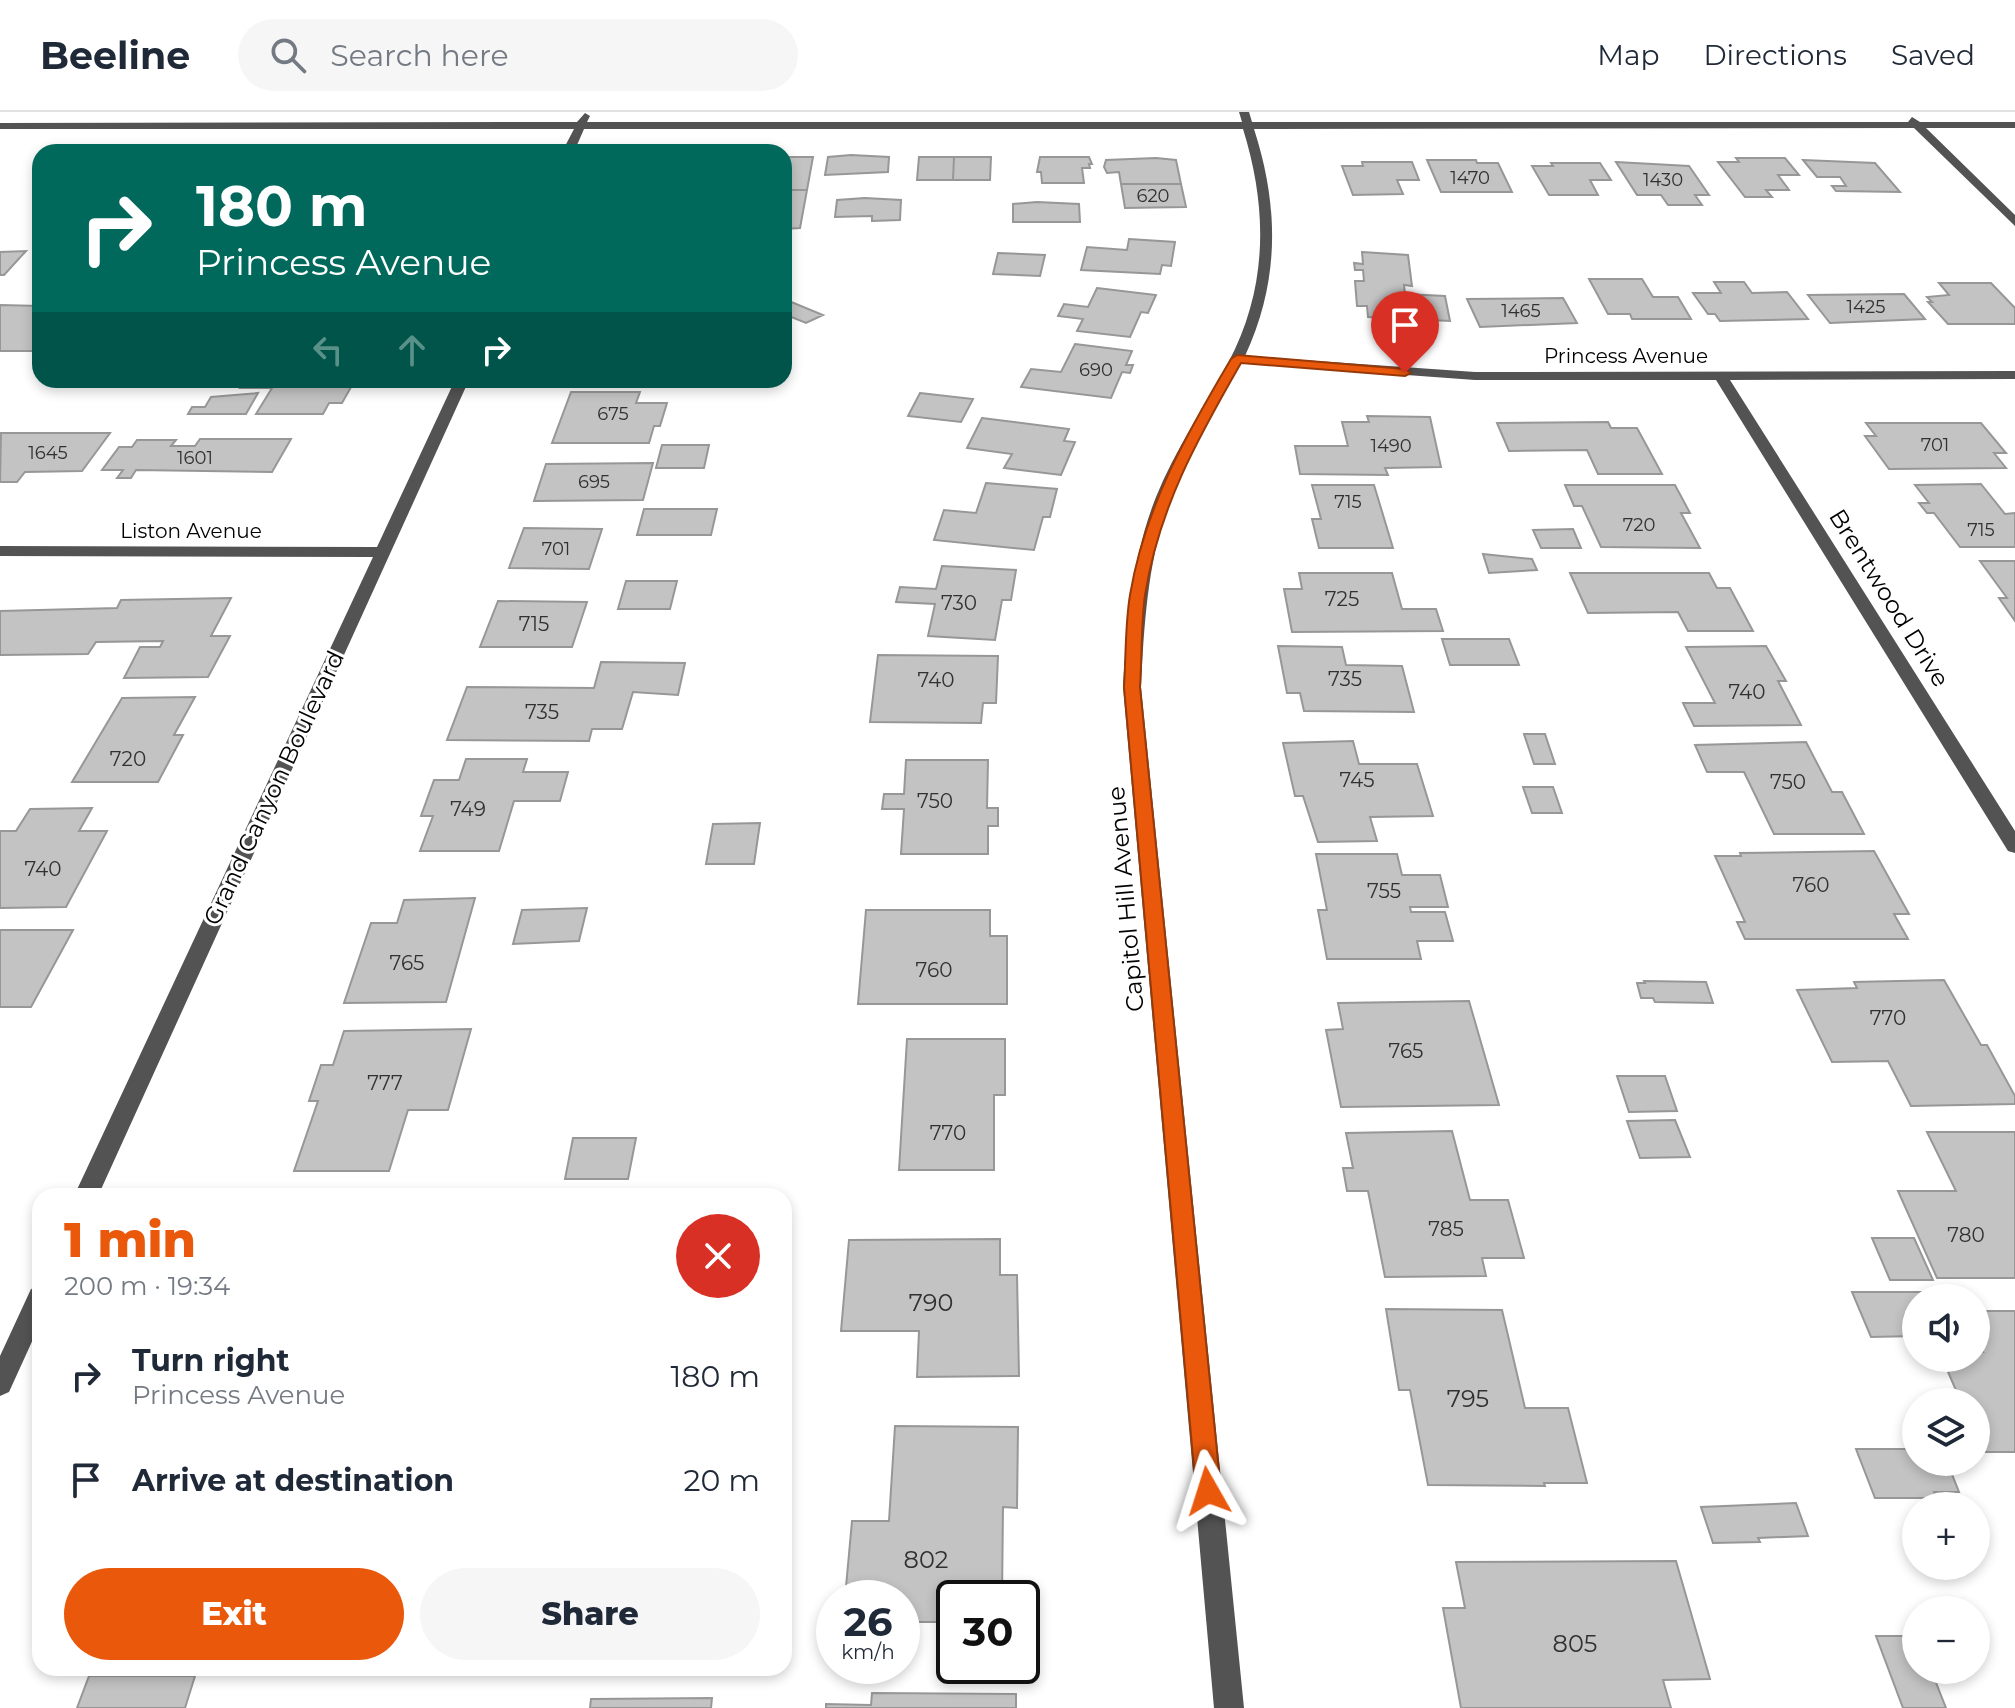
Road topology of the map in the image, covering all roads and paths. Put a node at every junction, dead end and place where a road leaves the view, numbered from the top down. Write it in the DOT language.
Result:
graph roads {
  1 [pos="587,112"];
  2 [pos="1903,112"];
  3 [pos="1246,118"];
  4 [pos="581,125"];
  5 [pos="1917,125"];
  6 [pos="2015,125"];
  7 [pos="0,126"];
  8 [pos="572,144"];
  9 [pos="2015,222"];
  10 [pos="1237,359"];
  11 [pos="2015,375"];
  12 [pos="1721,376"];
  13 [pos="458,388"];
  14 [pos="0,551"];
  15 [pos="382,552"];
  16 [pos="2015,846"];
  17 [pos="90,1188"];
  18 [pos="32,1314"];
  19 [pos="0,1384"];
  20 [pos="1229,1708"];
  1 -- 4 [label="street"];
  2 -- 5 [label="street"];
  3 -- 4 [label="street"];
  3 -- 5 [label="street"];
  3 -- 10 [label="street, Capitol Hill Avenue"];
  4 -- 7 [label="street"];
  4 -- 8 [label="street"];
  5 -- 6 [label="street"];
  5 -- 9 [label="street"];
  10 -- 12 [label="street, Princess Avenue"];
  10 -- 20 [label="street, Capitol Hill Avenue"];
  11 -- 12 [label="street, Princess Avenue"];
  12 -- 16 [label="street, Brentwood Drive"];
  13 -- 15 [label="street, Grand Canyon Boulevard"];
  14 -- 15 [label="street, Liston Avenue"];
  15 -- 17 [label="street, Grand Canyon Boulevard"];
  18 -- 19 [label="street"];
}
